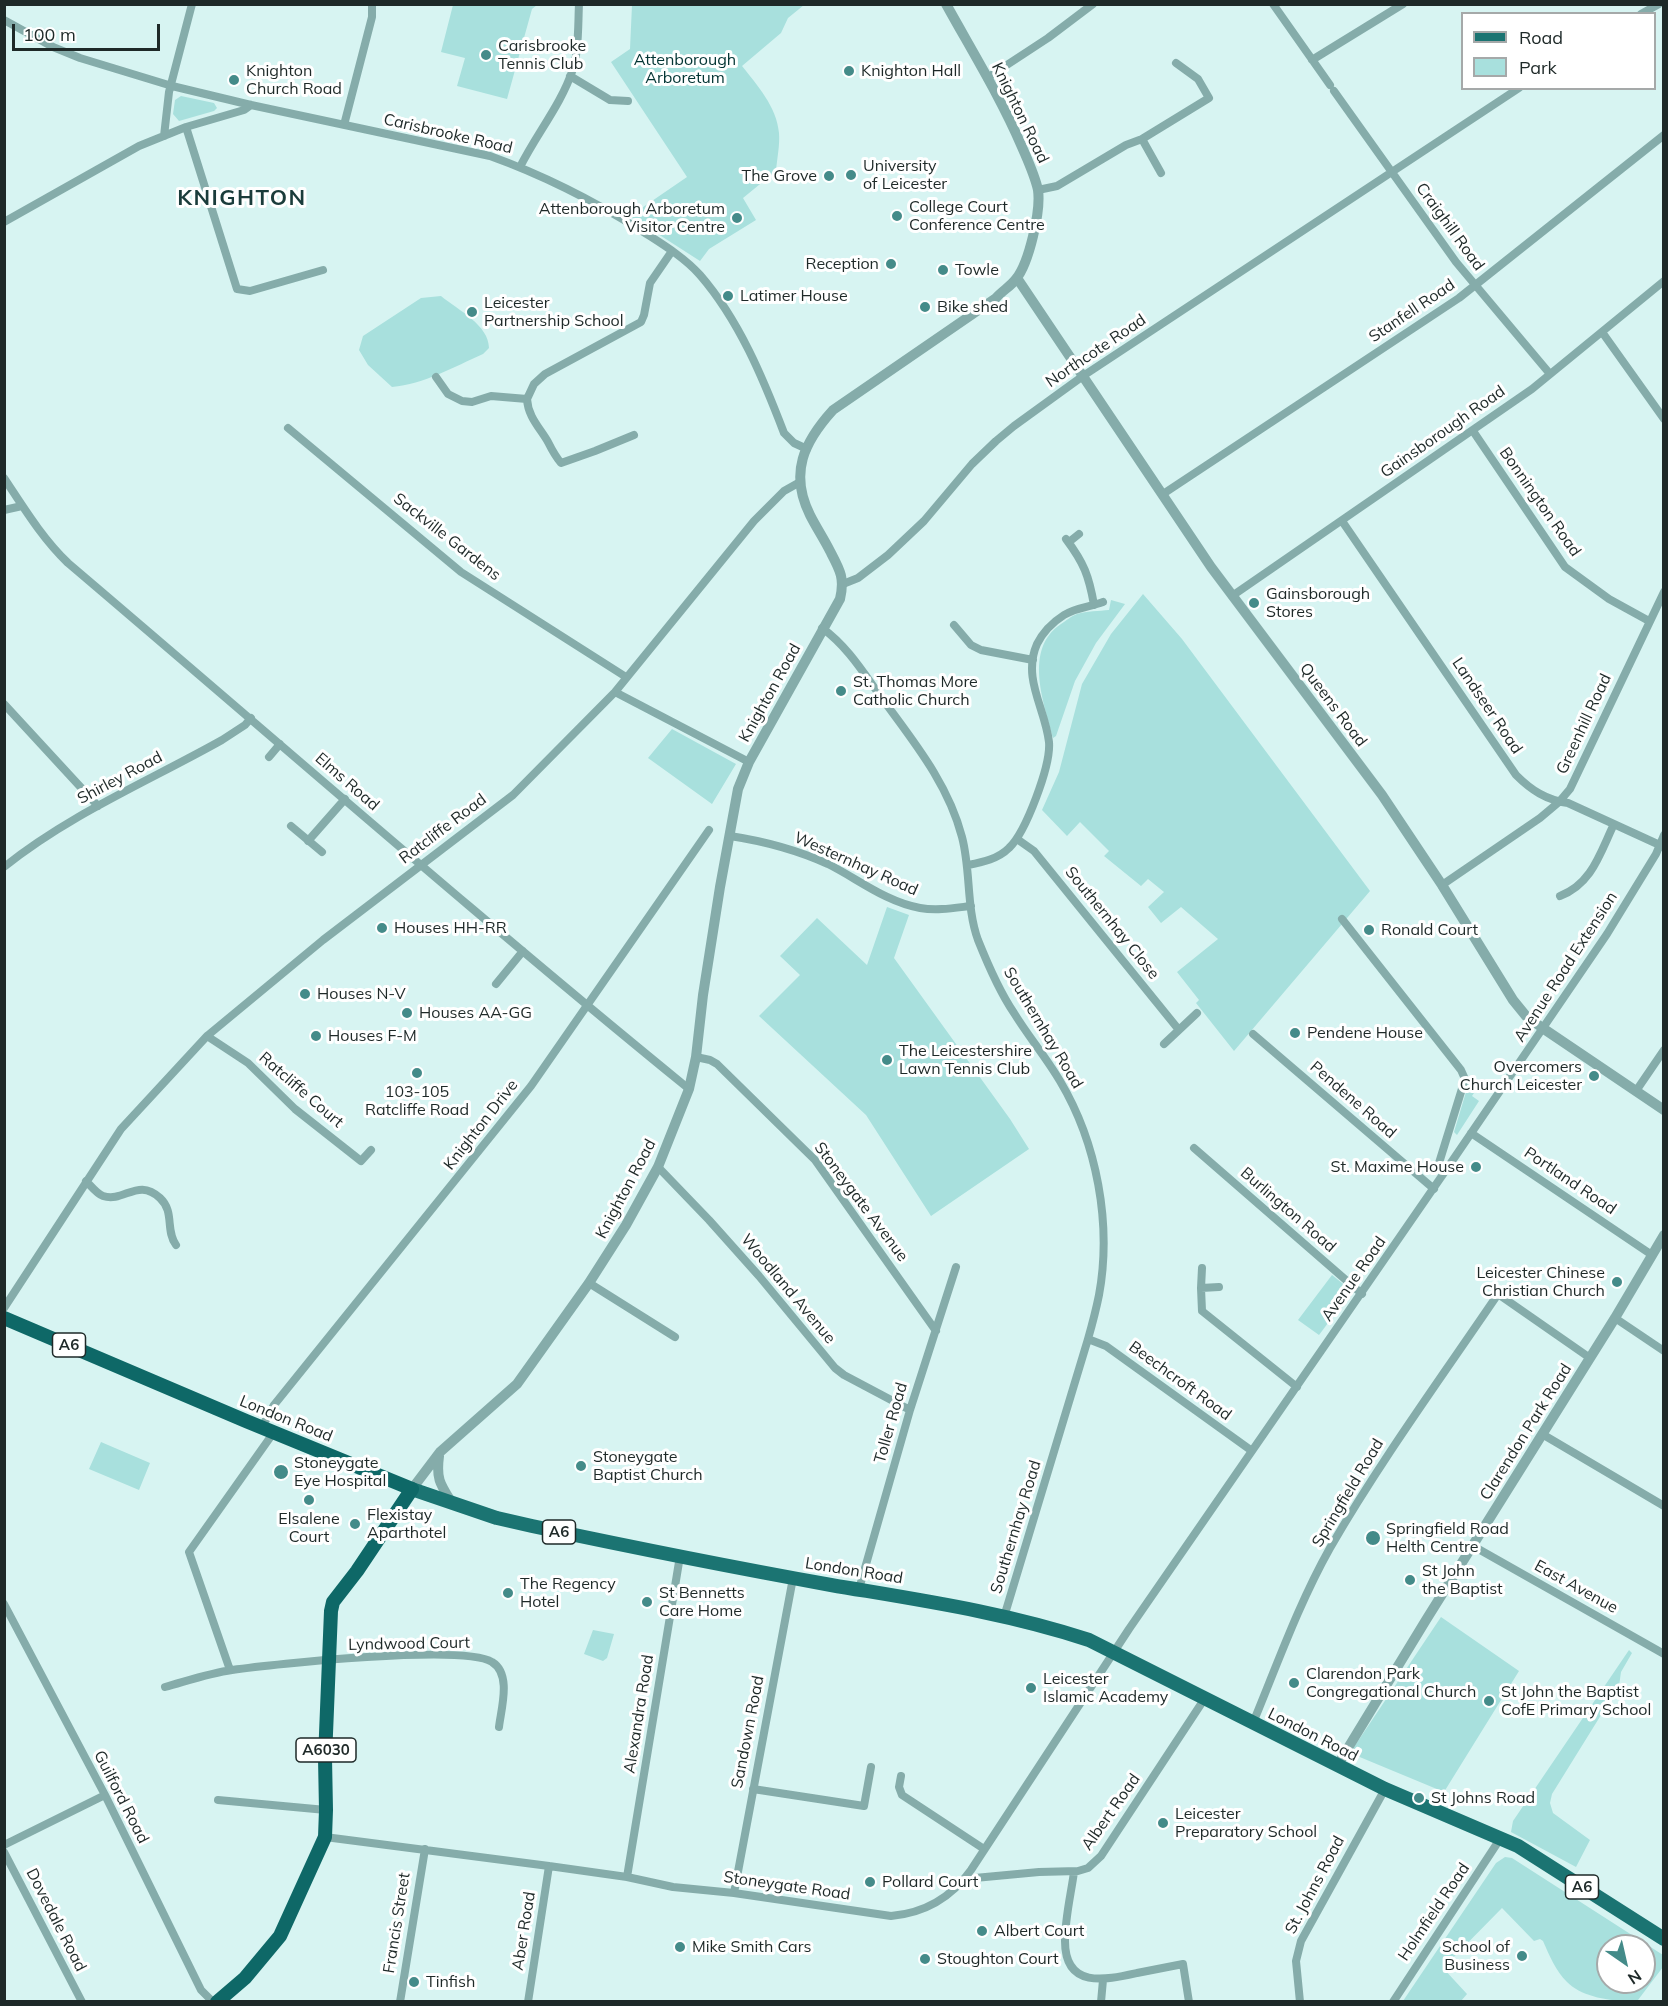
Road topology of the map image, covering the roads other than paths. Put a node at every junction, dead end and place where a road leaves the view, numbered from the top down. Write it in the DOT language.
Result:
graph roads {
  1 [pos="192,4"];
  2 [pos="372,4"];
  3 [pos="579,4"];
  4 [pos="946,4"];
  5 [pos="1273,4"];
  6 [pos="1403,4"];
  7 [pos="1659,4"];
  8 [pos="1088,6"];
  9 [pos="1645,12"];
  10 [pos="4,20"];
  11 [pos="1312,60"];
  12 [pos="1176,63"];
  13 [pos="570,76"];
  14 [pos="987,78"];
  15 [pos="172,86"];
  16 [pos="1516,90"];
  17 [pos="628,101"];
  18 [pos="251,105"];
  19 [pos="344,125"];
  20 [pos="186,127"];
  21 [pos="1664,135"];
  22 [pos="164,136"];
  23 [pos="1142,139"];
  24 [pos="520,167"];
  25 [pos="1392,172"];
  26 [pos="1161,173"];
  27 [pos="1038,190"];
  28 [pos="4,222"];
  29 [pos="672,251"];
  30 [pos="323,270"];
  31 [pos="1017,278"];
  32 [pos="1664,281"];
  33 [pos="1475,286"];
  34 [pos="1602,332"];
  35 [pos="1550,374"];
  36 [pos="1083,376"];
  37 [pos="436,377"];
  38 [pos="527,399"];
  39 [pos="1664,419"];
  40 [pos="288,428"];
  41 [pos="1473,431"];
  42 [pos="634,435"];
  43 [pos="807,449"];
  44 [pos="4,478"];
  45 [pos="800,482"];
  46 [pos="1163,494"];
  47 [pos="22,506"];
  48 [pos="4,510"];
  49 [pos="1342,520"];
  50 [pos="1079,534"];
  51 [pos="843,584"];
  52 [pos="1664,592"];
  53 [pos="1232,596"];
  54 [pos="1649,621"];
  55 [pos="954,626"];
  56 [pos="822,628"];
  57 [pos="1033,660"];
  58 [pos="626,677"];
  59 [pos="615,692"];
  60 [pos="4,704"];
  61 [pos="251,718"];
  62 [pos="280,744"];
  63 [pos="269,757"];
  64 [pos="749,762"];
  65 [pos="345,799"];
  66 [pos="1559,802"];
  67 [pos="98,806"];
  68 [pos="1614,824"];
  69 [pos="291,826"];
  70 [pos="709,830"];
  71 [pos="1664,835"];
  72 [pos="730,836"];
  73 [pos="1017,839"];
  74 [pos="308,841"];
  75 [pos="1661,846"];
  76 [pos="322,852"];
  77 [pos="6,863"];
  78 [pos="968,865"];
  79 [pos="420,866"];
  80 [pos="1442,885"];
  81 [pos="1560,896"];
  82 [pos="971,906"];
  83 [pos="1342,920"];
  84 [pos="524,951"];
  85 [pos="496,984"];
  86 [pos="586,1005"];
  87 [pos="1197,1013"];
  88 [pos="1544,1029"];
  89 [pos="1179,1030"];
  90 [pos="1253,1034"];
  91 [pos="207,1036"];
  92 [pos="1164,1044"];
  93 [pos="1664,1050"];
  94 [pos="696,1057"];
  95 [pos="690,1089"];
  96 [pos="1636,1091"];
  97 [pos="1664,1110"];
  98 [pos="1471,1133"];
  99 [pos="1194,1148"];
  100 [pos="371,1150"];
  101 [pos="658,1167"];
  102 [pos="1446,1170"];
  103 [pos="86,1181"];
  104 [pos="1434,1189"];
  105 [pos="1664,1235"];
  106 [pos="176,1245"];
  107 [pos="1652,1255"];
  108 [pos="956,1268"];
  109 [pos="1202,1268"];
  110 [pos="589,1283"];
  111 [pos="1219,1287"];
  112 [pos="1200,1288"];
  113 [pos="1362,1294"];
  114 [pos="4,1308"];
  115 [pos="4,1318"];
  116 [pos="1615,1318"];
  117 [pos="936,1331"];
  118 [pos="675,1337"];
  119 [pos="1088,1339"];
  120 [pos="1664,1351"];
  121 [pos="1590,1358"];
  122 [pos="1297,1387"];
  123 [pos="910,1410"];
  124 [pos="268,1429"];
  125 [pos="1542,1434"];
  126 [pos="1252,1451"];
  127 [pos="440,1452"];
  128 [pos="412,1489"];
  129 [pos="452,1503"];
  130 [pos="1664,1506"];
  131 [pos="1473,1546"];
  132 [pos="680,1556"];
  133 [pos="793,1578"];
  134 [pos="859,1589"];
  135 [pos="4,1604"];
  136 [pos="1004,1617"];
  137 [pos="1114,1652"];
  138 [pos="1664,1654"];
  139 [pos="328,1660"];
  140 [pos="230,1670"];
  141 [pos="165,1687"];
  142 [pos="1205,1698"];
  143 [pos="1253,1723"];
  144 [pos="499,1727"];
  145 [pos="1337,1766"];
  146 [pos="871,1767"];
  147 [pos="901,1776"];
  148 [pos="753,1789"];
  149 [pos="1384,1789"];
  150 [pos="105,1796"];
  151 [pos="218,1800"];
  152 [pos="326,1810"];
  153 [pos="325,1837"];
  154 [pos="1500,1839"];
  155 [pos="4,1845"];
  156 [pos="424,1849"];
  157 [pos="984,1849"];
  158 [pos="4,1852"];
  159 [pos="549,1866"];
  160 [pos="1074,1872"];
  161 [pos="627,1877"];
  162 [pos="964,1879"];
  163 [pos="734,1893"];
  164 [pos="1664,1939"];
  165 [pos="1103,1980"];
  166 [pos="82,2001"];
  167 [pos="215,2001"];
  168 [pos="400,2001"];
  169 [pos="528,2001"];
  170 [pos="1101,2001"];
  171 [pos="1189,2001"];
  172 [pos="1300,2001"];
  173 [pos="1393,2001"];
  1 -- 15 [label="street"];
  2 -- 19 [label="street"];
  3 -- 13 [label="street"];
  4 -- 14 [label="street, Knighton Road"];
  5 -- 11 [label="street, Craighill Road"];
  6 -- 11 [label="street"];
  7 -- 9 [label="street"];
  8 -- 14 [label="street"];
  10 -- 15 [label="street, Carisbrooke Road"];
  11 -- 25 [label="street, Craighill Road"];
  12 -- 23 [label="street"];
  13 -- 17 [label="street"];
  13 -- 24 [label="street"];
  14 -- 27 [label="street, Knighton Road"];
  15 -- 18 [label="street, Carisbrooke Road"];
  15 -- 22 [label="street"];
  16 -- 25 [label="street, Northcote Road"];
  18 -- 19 [label="street, Carisbrooke Road"];
  18 -- 20 [label="street"];
  19 -- 24 [label="street, Carisbrooke Road"];
  20 -- 22 [label="street"];
  20 -- 30 [label="street"];
  21 -- 33 [label="street, Stanfell Road"];
  22 -- 28 [label="street"];
  23 -- 26 [label="street"];
  23 -- 27 [label="street"];
  24 -- 29 [label="street, Carisbrooke Road"];
  25 -- 33 [label="street, Craighill Road"];
  25 -- 36 [label="street, Northcote Road"];
  27 -- 31 [label="street, Knighton Road"];
  29 -- 38 [label="street"];
  29 -- 43 [label="street, Carisbrooke Road"];
  31 -- 36 [label="street, Queens Road"];
  31 -- 43 [label="street, Knighton Road"];
  32 -- 34 [label="street, Gainsborough Road"];
  33 -- 35 [label="street, Craighill Road"];
  33 -- 46 [label="street, Stanfell Road"];
  34 -- 35 [label="street, Gainsborough Road"];
  34 -- 39 [label="street"];
  35 -- 41 [label="street, Gainsborough Road"];
  36 -- 46 [label="street, Queens Road"];
  36 -- 51 [label="street, Northcote Road"];
  37 -- 38 [label="street"];
  38 -- 42 [label="street"];
  40 -- 58 [label="street, Sackville Gardens"];
  41 -- 49 [label="street, Gainsborough Road"];
  41 -- 54 [label="street, Bonnington Road"];
  43 -- 45 [label="street, Knighton Road"];
  44 -- 47 [label="street, Elms Road"];
  45 -- 51 [label="street, Knighton Road"];
  45 -- 58 [label="street, Ratcliffe Road"];
  46 -- 53 [label="street, Queens Road"];
  47 -- 48 [label="street"];
  47 -- 61 [label="street, Elms Road"];
  49 -- 53 [label="street, Gainsborough Road"];
  49 -- 66 [label="street, Landseer Road"];
  50 -- 57 [label="street"];
  51 -- 56 [label="street, Knighton Road"];
  52 -- 54 [label="street, Greenhill Road"];
  53 -- 80 [label="street, Queens Road"];
  54 -- 66 [label="street, Greenhill Road"];
  55 -- 57 [label="street"];
  56 -- 64 [label="street, Knighton Road"];
  56 -- 78 [label="street, Southernhay Road"];
  57 -- 73 [label="street"];
  58 -- 59 [label="street, Ratcliffe Road"];
  59 -- 64 [label="street"];
  59 -- 79 [label="street, Ratcliffe Road"];
  60 -- 67 [label="street"];
  61 -- 62 [label="street, Elms Road"];
  61 -- 67 [label="street, Shirley Road"];
  62 -- 63 [label="street"];
  62 -- 65 [label="street, Elms Road"];
  64 -- 72 [label="street, Knighton Road"];
  65 -- 74 [label="street"];
  65 -- 79 [label="street, Elms Road"];
  66 -- 68 [label="street, Landseer Road"];
  66 -- 80 [label="street, Greenhill Road"];
  67 -- 77 [label="street, Shirley Road"];
  68 -- 75 [label="street, Landseer Road"];
  68 -- 81 [label="street"];
  69 -- 74 [label="street"];
  70 -- 86 [label="street, Knighton Drive"];
  71 -- 75 [label="street, Avenue Road Extension"];
  72 -- 82 [label="street, Westernhay Road"];
  72 -- 94 [label="street, Knighton Road"];
  73 -- 78 [label="street"];
  73 -- 89 [label="street, Southernhay Close"];
  74 -- 76 [label="street"];
  75 -- 88 [label="street, Avenue Road Extension"];
  78 -- 82 [label="street, Southernhay Road"];
  79 -- 84 [label="street, Elms Road"];
  79 -- 91 [label="street, Ratcliffe Road"];
  80 -- 88 [label="street, Queens Road"];
  82 -- 119 [label="street, Southernhay Road"];
  83 -- 102 [label="street"];
  84 -- 85 [label="street"];
  84 -- 86 [label="street, Elms Road"];
  86 -- 95 [label="street, Elms Road"];
  86 -- 124 [label="street, Knighton Drive"];
  87 -- 89 [label="street"];
  88 -- 96 [label="street, Queens Road"];
  88 -- 98 [label="street, Avenue Road Extension"];
  89 -- 92 [label="street"];
  90 -- 104 [label="street, Pendene Road"];
  91 -- 100 [label="street, Ratcliffe Court"];
  91 -- 103 [label="street, Ratcliffe Road"];
  93 -- 96 [label="street"];
  94 -- 95 [label="street, Knighton Road"];
  94 -- 117 [label="street, Stoneygate Avenue"];
  95 -- 101 [label="street, Knighton Road"];
  96 -- 97 [label="street, Queens Road"];
  98 -- 102 [label="street, Avenue Road Extension"];
  98 -- 107 [label="street, Portland Road"];
  99 -- 113 [label="street, Burlington Road"];
  101 -- 110 [label="street, Knighton Road"];
  101 -- 123 [label="street, Woodland Avenue"];
  102 -- 104 [label="street, Avenue Road"];
  103 -- 106 [label="street"];
  103 -- 114 [label="street, Ratcliffe Road"];
  104 -- 113 [label="street, Avenue Road"];
  105 -- 107 [label="street, Clarendon Park Road"];
  107 -- 116 [label="street, Clarendon Park Road"];
  108 -- 117 [label="street, Toller Road"];
  109 -- 112 [label="street"];
  110 -- 118 [label="street"];
  110 -- 127 [label="street, Knighton Road"];
  111 -- 112 [label="street"];
  112 -- 122 [label="street"];
  113 -- 122 [label="street, Avenue Road"];
  115 -- 124 [label="highway, London Road / A6"];
  116 -- 120 [label="street"];
  116 -- 121 [label="street, Clarendon Park Road"];
  117 -- 123 [label="street, Toller Road"];
  119 -- 126 [label="street, Beechcroft Road"];
  119 -- 136 [label="street, Southernhay Road"];
  121 -- 125 [label="street, Clarendon Park Road"];
  121 -- 143 [label="street, Springfield Road"];
  122 -- 126 [label="street, Avenue Road"];
  123 -- 134 [label="street, Toller Road"];
  124 -- 128 [label="highway, London Road / A6"];
  124 -- 140 [label="street, Knighton Drive"];
  125 -- 130 [label="street"];
  125 -- 131 [label="street, Clarendon Park Road"];
  126 -- 137 [label="street, Avenue Road"];
  127 -- 128 [label="street, Knighton Road"];
  127 -- 129 [label="street"];
  128 -- 129 [label="main road, London Road / A6"];
  128 -- 139 [label="highway, A6030"];
  129 -- 132 [label="main road, London Road / A6"];
  131 -- 138 [label="street, East Avenue"];
  131 -- 145 [label="street, Clarendon Park Road"];
  132 -- 133 [label="main road, London Road / A6"];
  132 -- 161 [label="street, Alexandra Road"];
  133 -- 134 [label="main road, London Road / A6"];
  133 -- 148 [label="street, Sandown Road"];
  134 -- 136 [label="main road, London Road / A6"];
  135 -- 150 [label="street, Guilford Road"];
  136 -- 137 [label="main road, London Road / A6"];
  137 -- 142 [label="main road, London Road / A6"];
  137 -- 157 [label="street, Stoneygate Road"];
  139 -- 140 [label="street, Lyndwood Court"];
  139 -- 144 [label="street, Lyndwood Court"];
  139 -- 152 [label="highway, A6030"];
  140 -- 141 [label="street, Lyndwood Court"];
  142 -- 143 [label="main road, London Road / A6"];
  142 -- 160 [label="street, Albert Road"];
  143 -- 145 [label="main road, London Road / A6"];
  145 -- 149 [label="main road, London Road / A6"];
  146 -- 148 [label="street"];
  147 -- 157 [label="street"];
  148 -- 163 [label="street, Sandown Road"];
  149 -- 154 [label="main road, London Road / A6"];
  149 -- 172 [label="street, St. Johns Road"];
  150 -- 155 [label="street"];
  150 -- 167 [label="street, Guilford Road"];
  151 -- 152 [label="street"];
  152 -- 153 [label="highway, A6030"];
  153 -- 156 [label="street, Stoneygate Road"];
  153 -- 167 [label="highway, A6030"];
  154 -- 164 [label="main road, London Road / A6"];
  154 -- 173 [label="street, Holmfield Road"];
  156 -- 159 [label="street, Stoneygate Road"];
  156 -- 168 [label="street, Francis Street"];
  157 -- 162 [label="street, Stoneygate Road"];
  158 -- 166 [label="street, Dovedale Road"];
  159 -- 161 [label="street, Stoneygate Road"];
  159 -- 169 [label="street, Aber Road"];
  160 -- 162 [label="street, Albert Road"];
  160 -- 165 [label="street"];
  161 -- 163 [label="street, Stoneygate Road"];
  162 -- 163 [label="street, Stoneygate Road"];
  165 -- 170 [label="street"];
  165 -- 171 [label="street"];
}
